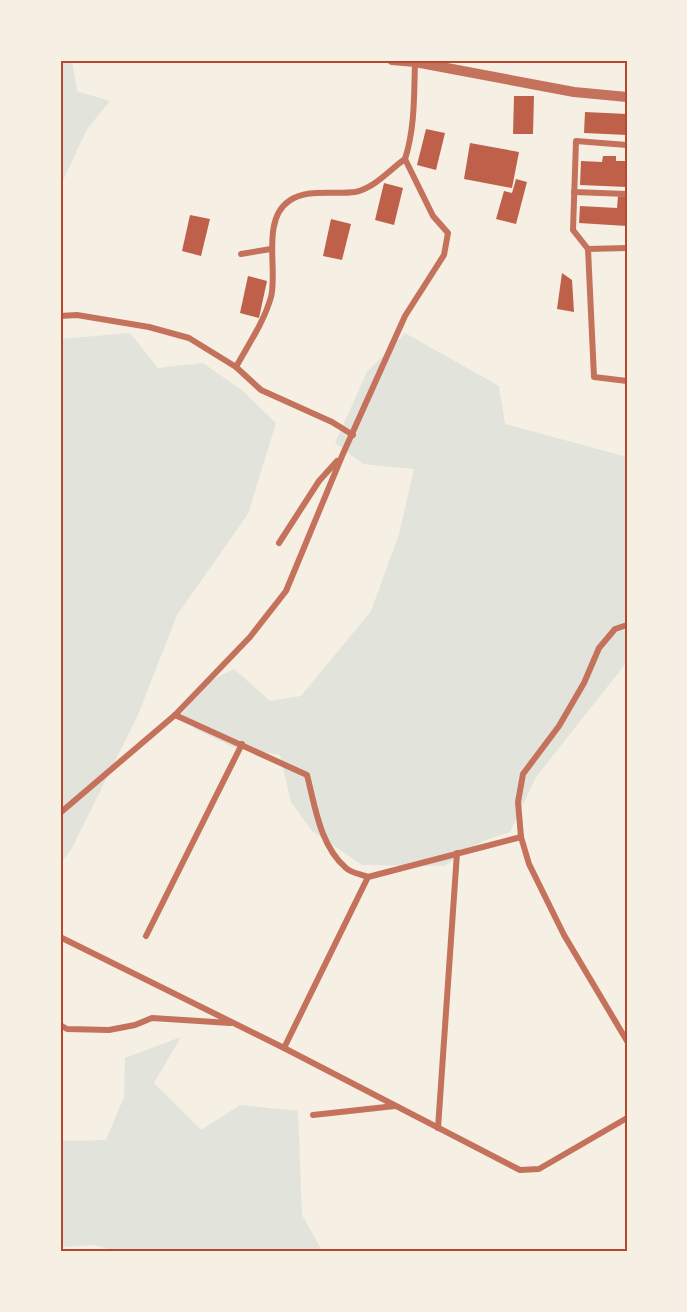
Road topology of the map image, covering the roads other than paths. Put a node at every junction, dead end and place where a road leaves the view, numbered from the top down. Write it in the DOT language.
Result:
graph roads {
  1 [pos="392,60"];
  2 [pos="415,62"];
  3 [pos="627,97"];
  4 [pos="627,145"];
  5 [pos="405,159"];
  6 [pos="574,192"];
  7 [pos="627,194"];
  8 [pos="627,248"];
  9 [pos="271,249"];
  10 [pos="588,249"];
  11 [pos="241,254"];
  12 [pos="60,316"];
  13 [pos="236,367"];
  14 [pos="627,381"];
  15 [pos="353,435"];
  16 [pos="342,456"];
  17 [pos="279,543"];
  18 [pos="627,625"];
  19 [pos="175,715"];
  20 [pos="242,744"];
  21 [pos="60,813"];
  22 [pos="521,837"];
  23 [pos="457,853"];
  24 [pos="368,877"];
  25 [pos="146,936"];
  26 [pos="60,937"];
  27 [pos="234,1023"];
  28 [pos="60,1025"];
  29 [pos="627,1041"];
  30 [pos="284,1048"];
  31 [pos="395,1106"];
  32 [pos="313,1115"];
  33 [pos="627,1118"];
  34 [pos="438,1128"];
  1 -- 2 [label="street"];
  2 -- 3 [label="street"];
  2 -- 5 [label="street"];
  4 -- 6 [label="street"];
  5 -- 9 [label="street"];
  5 -- 15 [label="street"];
  6 -- 7 [label="street"];
  6 -- 10 [label="street"];
  8 -- 10 [label="street"];
  9 -- 11 [label="street"];
  9 -- 13 [label="street"];
  10 -- 14 [label="street"];
  12 -- 13 [label="street"];
  13 -- 15 [label="street"];
  15 -- 16 [label="street"];
  16 -- 17 [label="street"];
  16 -- 19 [label="street"];
  18 -- 22 [label="street"];
  19 -- 20 [label="street"];
  19 -- 21 [label="street"];
  20 -- 24 [label="street"];
  20 -- 25 [label="street"];
  22 -- 23 [label="street"];
  22 -- 29 [label="street"];
  23 -- 24 [label="street"];
  23 -- 34 [label="street"];
  24 -- 30 [label="street"];
  26 -- 27 [label="street"];
  27 -- 28 [label="street"];
  27 -- 30 [label="street"];
  30 -- 31 [label="street"];
  31 -- 32 [label="street"];
  31 -- 34 [label="street"];
  33 -- 34 [label="street"];
}
